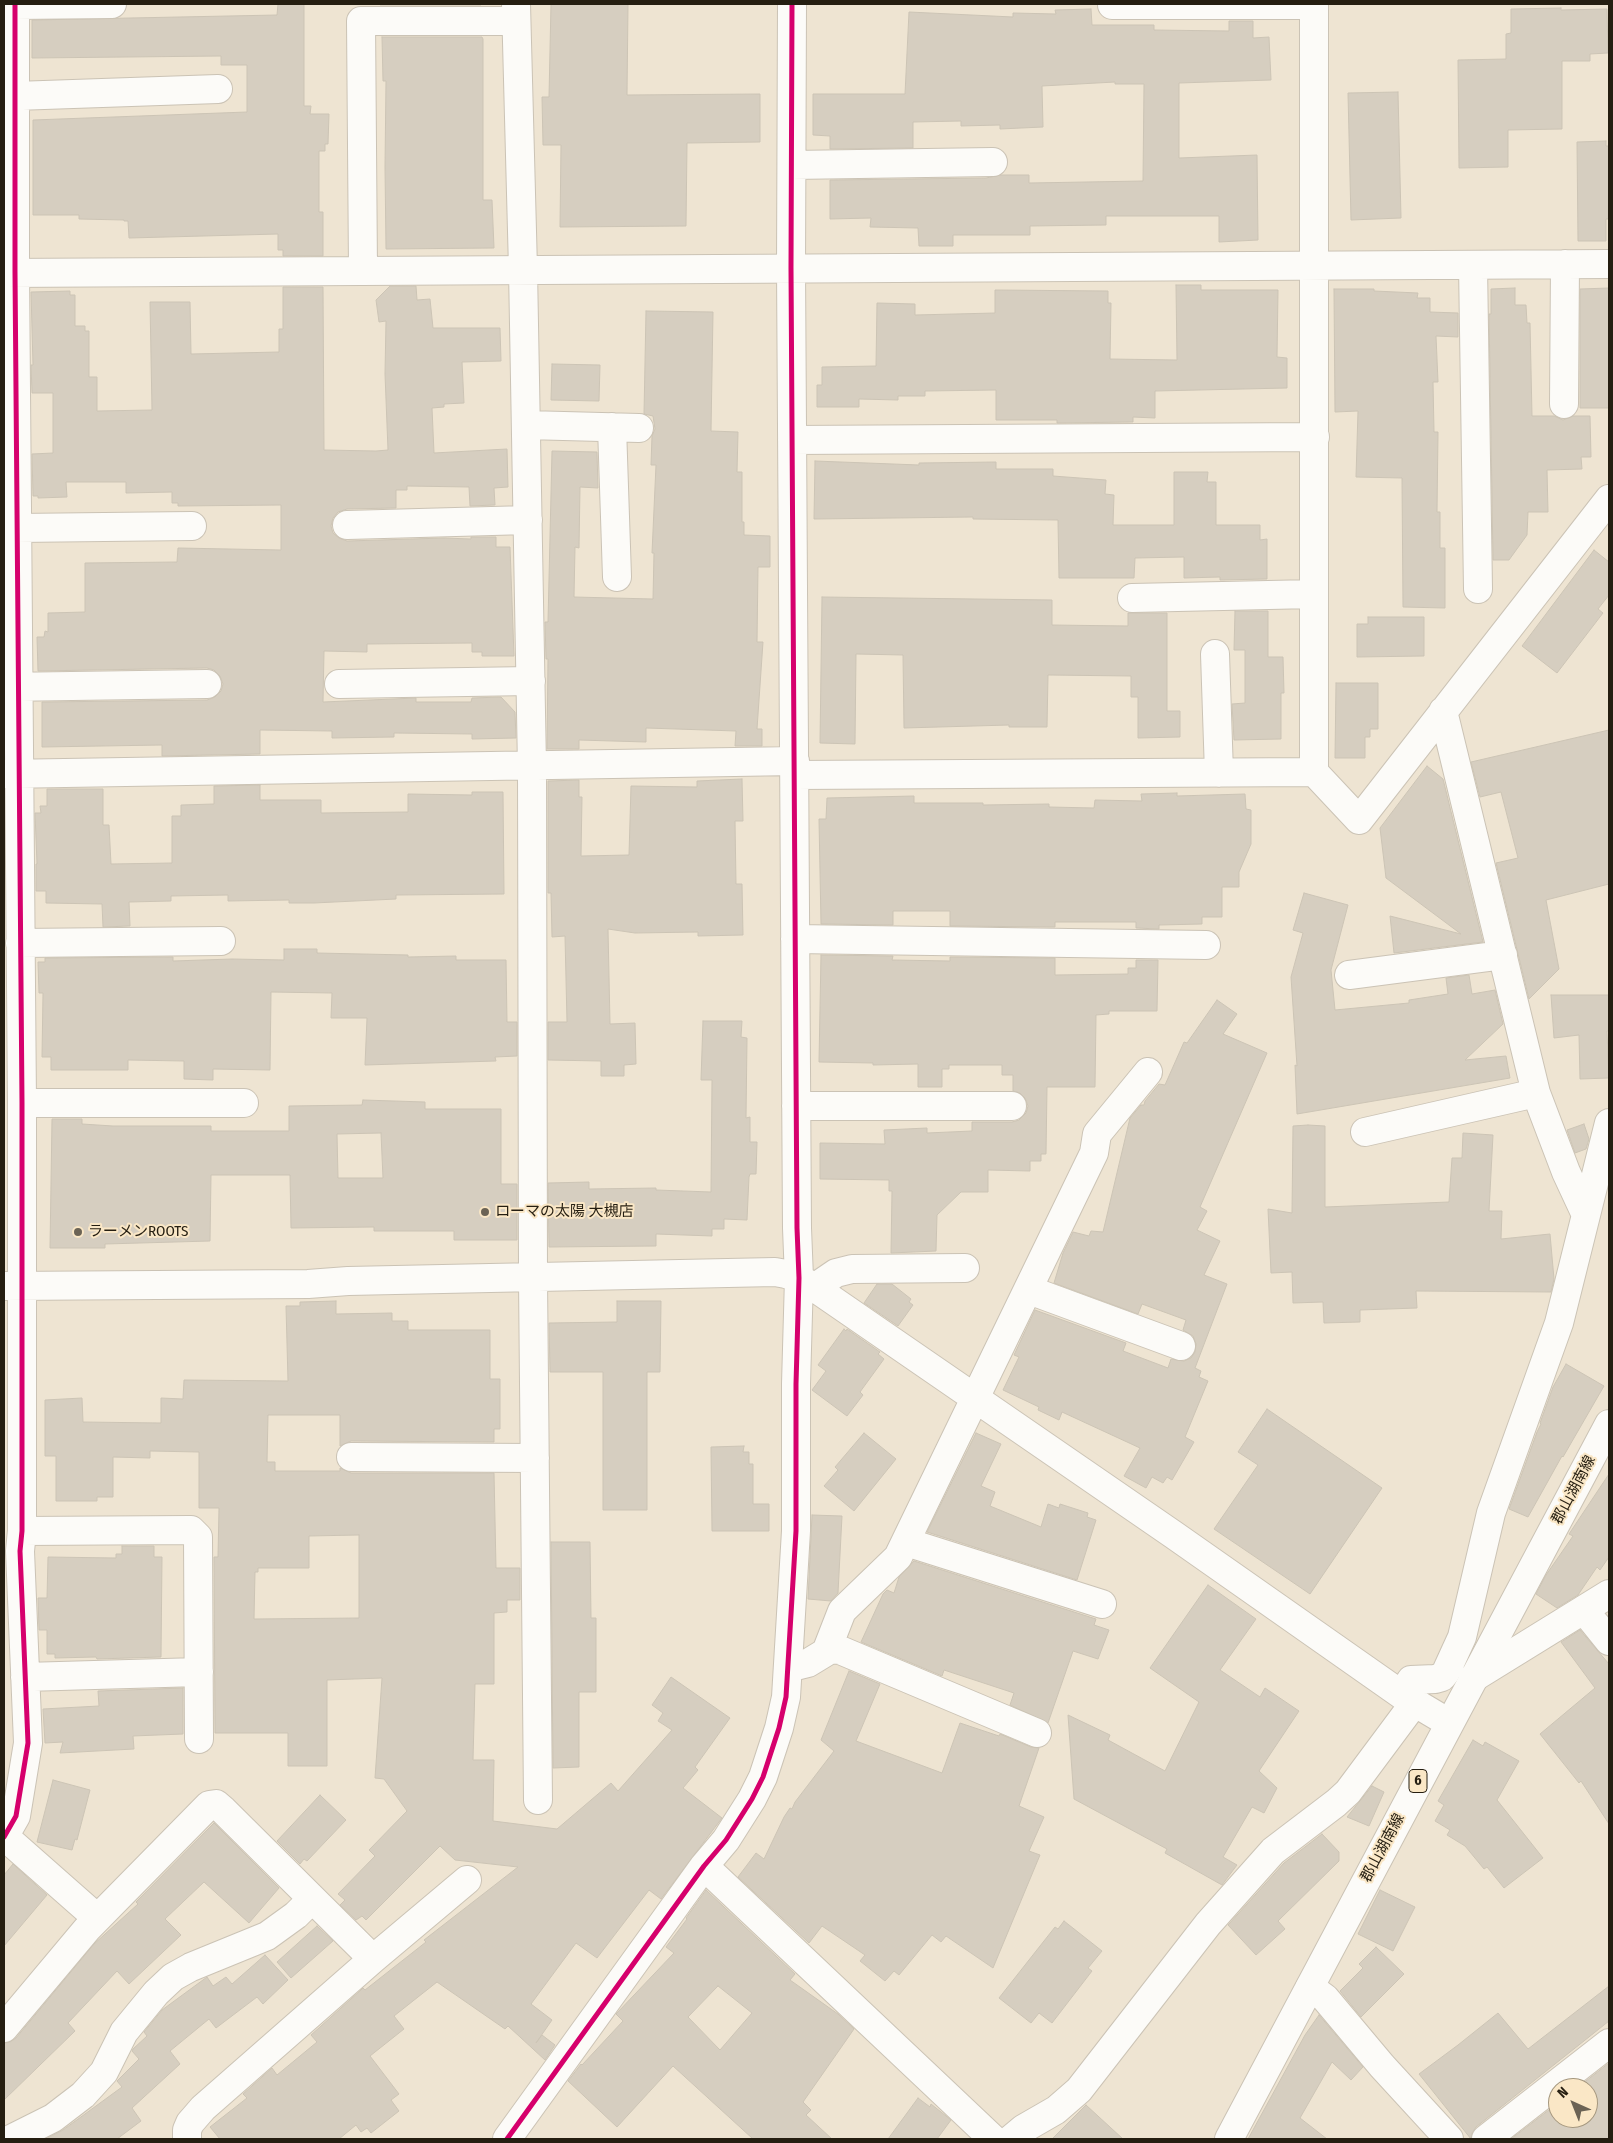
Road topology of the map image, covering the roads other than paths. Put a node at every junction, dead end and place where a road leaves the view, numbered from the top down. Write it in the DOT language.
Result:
graph roads {
  1 [pos="15,4"];
  2 [pos="112,4"];
  3 [pos="792,4"];
  4 [pos="1314,4"];
  5 [pos="1112,5"];
  6 [pos="516,12"];
  7 [pos="218,89"];
  8 [pos="15,96"];
  9 [pos="992,162"];
  10 [pos="792,165"];
  11 [pos="1565,264"];
  12 [pos="1609,264"];
  13 [pos="1473,265"];
  14 [pos="1315,266"];
  15 [pos="791,268"];
  16 [pos="523,269"];
  17 [pos="362,270"];
  18 [pos="9,272"];
  19 [pos="1564,404"];
  20 [pos="526,425"];
  21 [pos="612,427"];
  22 [pos="639,428"];
  23 [pos="1315,437"];
  24 [pos="792,440"];
  25 [pos="1609,500"];
  26 [pos="528,520"];
  27 [pos="347,525"];
  28 [pos="192,526"];
  29 [pos="17,528"];
  30 [pos="617,577"];
  31 [pos="1478,589"];
  32 [pos="1314,594"];
  33 [pos="1132,598"];
  34 [pos="11,601"];
  35 [pos="1215,654"];
  36 [pos="530,681"];
  37 [pos="207,684"];
  38 [pos="338,684"];
  39 [pos="11,686"];
  40 [pos="1443,711"];
  41 [pos="532,767"];
  42 [pos="795,768"];
  43 [pos="1314,772"];
  44 [pos="1219,773"];
  45 [pos="11,774"];
  46 [pos="795,939"];
  47 [pos="221,941"];
  48 [pos="20,943"];
  49 [pos="1206,945"];
  50 [pos="1503,956"];
  51 [pos="1349,975"];
  52 [pos="1148,1072"];
  53 [pos="1536,1093"];
  54 [pos="244,1102"];
  55 [pos="22,1103"];
  56 [pos="796,1106"];
  57 [pos="1012,1106"];
  58 [pos="1609,1122"];
  59 [pos="1365,1132"];
  60 [pos="1586,1215"];
  61 [pos="965,1268"];
  62 [pos="533,1279"];
  63 [pos="806,1283"];
  64 [pos="13,1286"];
  65 [pos="1029,1290"];
  66 [pos="1182,1346"];
  67 [pos="976,1399"];
  68 [pos="1609,1424"];
  69 [pos="351,1457"];
  70 [pos="534,1458"];
  71 [pos="906,1542"];
  72 [pos="15,1544"];
  73 [pos="1609,1594"];
  74 [pos="1102,1604"];
  75 [pos="1584,1610"];
  76 [pos="1609,1641"];
  77 [pos="826,1652"];
  78 [pos="788,1668"];
  79 [pos="199,1672"];
  80 [pos="25,1678"];
  81 [pos="1473,1678"];
  82 [pos="1408,1699"];
  83 [pos="1449,1723"];
  84 [pos="1037,1733"];
  85 [pos="199,1740"];
  86 [pos="538,1800"];
  87 [pos="4,1836"];
  88 [pos="704,1866"];
  89 [pos="467,1880"];
  90 [pos="312,1899"];
  91 [pos="98,1918"];
  92 [pos="372,1959"];
  93 [pos="1310,1987"];
  94 [pos="4,2028"];
  95 [pos="1609,2043"];
  96 [pos="11,2139"];
  97 [pos="187,2139"];
  98 [pos="507,2139"];
  99 [pos="992,2139"];
  100 [pos="1011,2139"];
  101 [pos="1229,2139"];
  102 [pos="1449,2139"];
  103 [pos="1486,2139"];
  1 -- 2 [label="street"];
  1 -- 8 [label="street"];
  3 -- 10 [label="street"];
  4 -- 5 [label="street"];
  4 -- 14 [label="street"];
  6 -- 16 [label="street"];
  6 -- 17 [label="street"];
  7 -- 8 [label="street"];
  8 -- 18 [label="street"];
  9 -- 10 [label="street"];
  10 -- 15 [label="street"];
  11 -- 12 [label="street"];
  11 -- 13 [label="street"];
  11 -- 19 [label="street"];
  13 -- 14 [label="street"];
  13 -- 31 [label="street"];
  14 -- 15 [label="street"];
  14 -- 23 [label="street"];
  15 -- 16 [label="street"];
  15 -- 24 [label="street"];
  16 -- 17 [label="street"];
  16 -- 20 [label="street"];
  17 -- 18 [label="street"];
  18 -- 29 [label="street"];
  20 -- 21 [label="street"];
  20 -- 26 [label="street"];
  21 -- 22 [label="street"];
  21 -- 30 [label="street"];
  23 -- 24 [label="street"];
  23 -- 32 [label="street"];
  24 -- 42 [label="street"];
  25 -- 40 [label="street"];
  26 -- 27 [label="street"];
  26 -- 36 [label="street"];
  28 -- 29 [label="street"];
  29 -- 34 [label="street"];
  32 -- 33 [label="street"];
  32 -- 43 [label="street"];
  34 -- 39 [label="street"];
  35 -- 44 [label="street"];
  36 -- 38 [label="street"];
  36 -- 41 [label="street"];
  37 -- 39 [label="street"];
  39 -- 45 [label="street"];
  40 -- 43 [label="street"];
  40 -- 50 [label="street"];
  41 -- 42 [label="street"];
  41 -- 45 [label="street"];
  41 -- 62 [label="street"];
  42 -- 44 [label="street"];
  42 -- 46 [label="street"];
  43 -- 44 [label="street"];
  45 -- 48 [label="street"];
  46 -- 49 [label="street"];
  46 -- 56 [label="street"];
  47 -- 48 [label="street"];
  48 -- 55 [label="street"];
  50 -- 51 [label="street"];
  50 -- 53 [label="street"];
  52 -- 65 [label="street"];
  53 -- 59 [label="street"];
  53 -- 60 [label="street"];
  54 -- 55 [label="street"];
  55 -- 64 [label="street"];
  56 -- 57 [label="street"];
  56 -- 63 [label="street"];
  58 -- 60 [label="street"];
  60 -- 82 [label="street"];
  61 -- 63 [label="street"];
  62 -- 63 [label="street"];
  62 -- 64 [label="street"];
  62 -- 70 [label="street"];
  63 -- 67 [label="street"];
  63 -- 78 [label="street"];
  64 -- 72 [label="street"];
  65 -- 66 [label="street"];
  65 -- 67 [label="street"];
  67 -- 71 [label="street"];
  67 -- 82 [label="street"];
  68 -- 81 [label="street, 郡山湖南線 / 6"];
  69 -- 70 [label="street"];
  70 -- 86 [label="street"];
  71 -- 74 [label="street"];
  71 -- 77 [label="street"];
  72 -- 79 [label="street"];
  72 -- 80 [label="street"];
  73 -- 75 [label="street"];
  75 -- 76 [label="street"];
  75 -- 81 [label="street"];
  77 -- 78 [label="street"];
  77 -- 84 [label="street"];
  78 -- 88 [label="street"];
  79 -- 80 [label="street"];
  79 -- 85 [label="street"];
  80 -- 87 [label="street"];
  81 -- 83 [label="street, 郡山湖南線 / 6"];
  82 -- 83 [label="street"];
  82 -- 100 [label="street"];
  83 -- 93 [label="street, 郡山湖南線 / 6"];
  87 -- 91 [label="street"];
  88 -- 98 [label="street"];
  88 -- 99 [label="street"];
  89 -- 92 [label="street"];
  90 -- 91 [label="street"];
  90 -- 92 [label="street"];
  90 -- 96 [label="street"];
  91 -- 94 [label="street"];
  92 -- 97 [label="street"];
  93 -- 101 [label="street, 郡山湖南線 / 6"];
  93 -- 102 [label="street"];
  95 -- 103 [label="street"];
}
